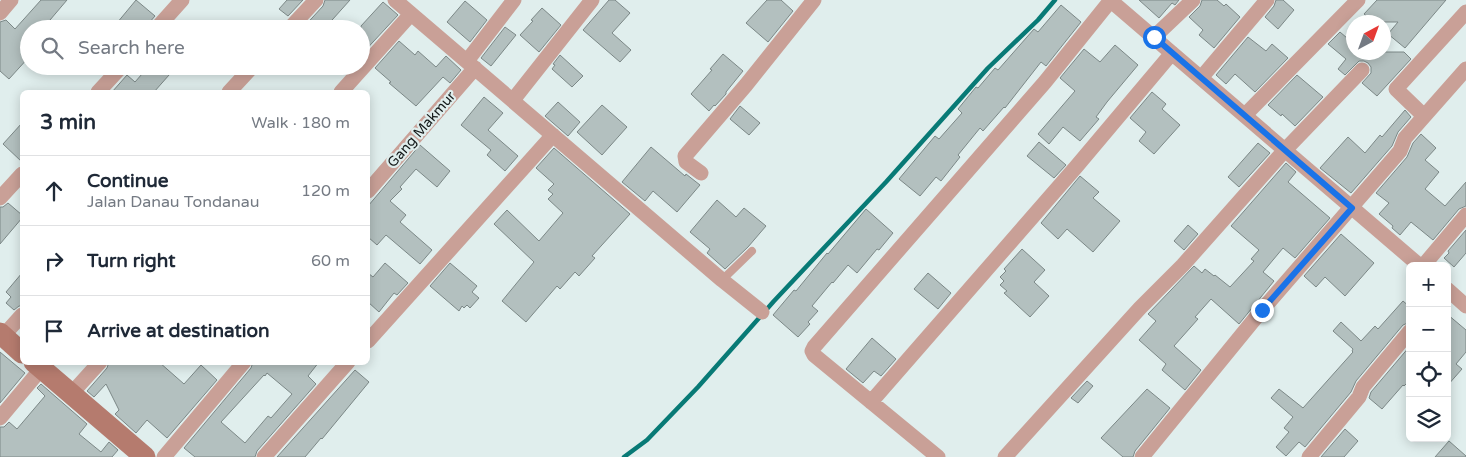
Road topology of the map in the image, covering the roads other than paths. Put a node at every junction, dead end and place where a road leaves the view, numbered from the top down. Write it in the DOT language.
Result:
graph roads {
  1 [pos="11,0"];
  2 [pos="182,0"];
  3 [pos="316,0"];
  4 [pos="395,0"];
  5 [pos="514,0"];
  6 [pos="592,0"];
  7 [pos="814,0"];
  8 [pos="1110,0"];
  9 [pos="1193,0"];
  10 [pos="1267,0"];
  11 [pos="1358,0"];
  12 [pos="1466,12"];
  13 [pos="0,13"];
  14 [pos="411,14"];
  15 [pos="164,20"];
  16 [pos="297,20"];
  17 [pos="1154,37"];
  18 [pos="1172,53"];
  19 [pos="370,60"];
  20 [pos="471,64"];
  21 [pos="1362,70"];
  22 [pos="1466,70"];
  23 [pos="114,75"];
  24 [pos="245,75"];
  25 [pos="356,75"];
  26 [pos="1201,78"];
  27 [pos="100,90"];
  28 [pos="231,90"];
  29 [pos="343,90"];
  30 [pos="513,100"];
  31 [pos="1245,115"];
  32 [pos="1424,116"];
  33 [pos="553,135"];
  34 [pos="1285,150"];
  35 [pos="701,173"];
  36 [pos="20,176"];
  37 [pos="370,189"];
  38 [pos="0,198"];
  39 [pos="1352,208"];
  40 [pos="1466,215"];
  41 [pos="752,251"];
  42 [pos="1415,262"];
  43 [pos="1427,262"];
  44 [pos="722,280"];
  45 [pos="1451,293"];
  46 [pos="1466,306"];
  47 [pos="762,312"];
  48 [pos="20,317"];
  49 [pos="2,335"];
  50 [pos="1406,336"];
  51 [pos="370,339"];
  52 [pos="20,350"];
  53 [pos="97,365"];
  54 [pos="241,365"];
  55 [pos="345,365"];
  56 [pos="38,366"];
  57 [pos="71,394"];
  58 [pos="871,402"];
  59 [pos="0,418"];
  60 [pos="145,457"];
  61 [pos="164,457"];
  62 [pos="264,457"];
  63 [pos="938,457"];
  64 [pos="1005,457"];
  65 [pos="1142,457"];
  66 [pos="1309,457"];
  1 -- 13 [label="street"];
  2 -- 15 [label="street"];
  3 -- 16 [label="street"];
  4 -- 14 [label="street"];
  5 -- 20 [label="street, Gang Makmur"];
  6 -- 30 [label="street"];
  7 -- 35 [label="street"];
  8 -- 17 [label="street"];
  8 -- 58 [label="street"];
  9 -- 17 [label="street"];
  10 -- 26 [label="street"];
  11 -- 31 [label="street"];
  12 -- 32 [label="street"];
  14 -- 19 [label="street"];
  14 -- 20 [label="street"];
  17 -- 18 [label="street"];
  18 -- 26 [label="street"];
  18 -- 58 [label="street"];
  20 -- 30 [label="street"];
  20 -- 37 [label="street, Gang Makmur"];
  21 -- 34 [label="street"];
  22 -- 32 [label="street"];
  23 -- 27 [label="street"];
  24 -- 28 [label="street"];
  25 -- 29 [label="street"];
  26 -- 31 [label="street"];
  30 -- 33 [label="street"];
  31 -- 34 [label="street"];
  32 -- 39 [label="street"];
  33 -- 44 [label="street"];
  33 -- 51 [label="street"];
  34 -- 39 [label="street"];
  34 -- 64 [label="street"];
  36 -- 38 [label="street"];
  39 -- 42 [label="street"];
  39 -- 65 [label="street"];
  40 -- 43 [label="street"];
  41 -- 44 [label="lane"];
  44 -- 47 [label="street"];
  45 -- 46 [label="street"];
  48 -- 49 [label="street"];
  49 -- 52 [label="street"];
  50 -- 66 [label="street"];
  53 -- 57 [label="street"];
  54 -- 61 [label="street"];
  55 -- 62 [label="street"];
  56 -- 57 [label="street"];
  56 -- 59 [label="street"];
  57 -- 60 [label="street"];
  58 -- 63 [label="street"];
}
